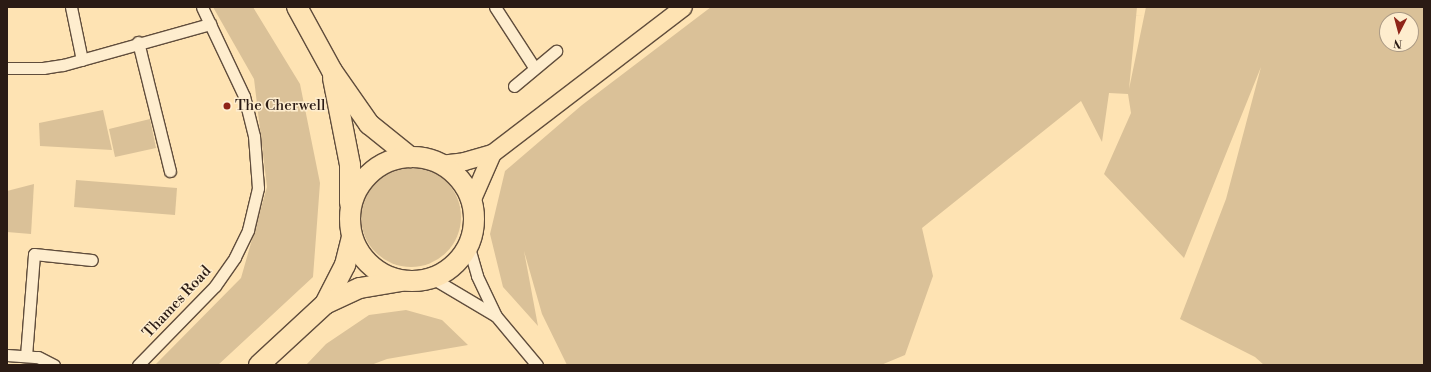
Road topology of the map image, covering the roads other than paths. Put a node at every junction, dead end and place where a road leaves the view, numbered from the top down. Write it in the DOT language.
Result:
graph roads {
  1 [pos="71,7"];
  2 [pos="202,7"];
  3 [pos="296,7"];
  4 [pos="495,7"];
  5 [pos="683,7"];
  6 [pos="210,24"];
  7 [pos="138,42"];
  8 [pos="556,51"];
  9 [pos="82,60"];
  10 [pos="534,67"];
  11 [pos="7,68"];
  12 [pos="332,71"];
  13 [pos="514,86"];
  14 [pos="492,153"];
  15 [pos="410,157"];
  16 [pos="440,164"];
  17 [pos="170,171"];
  18 [pos="471,201"];
  19 [pos="350,208"];
  20 [pos="352,237"];
  21 [pos="468,244"];
  22 [pos="92,260"];
  23 [pos="432,278"];
  24 [pos="404,281"];
  25 [pos="325,304"];
  26 [pos="496,316"];
  27 [pos="7,355"];
  28 [pos="26,356"];
  29 [pos="54,365"];
  30 [pos="138,365"];
  31 [pos="259,365"];
  32 [pos="537,365"];
  1 -- 9 [label="street"];
  2 -- 6 [label="street, Thames Road"];
  3 -- 12 [label="highway"];
  4 -- 10 [label="street"];
  5 -- 14 [label="main road"];
  6 -- 7 [label="street"];
  6 -- 30 [label="street, Thames Road"];
  7 -- 9 [label="street"];
  7 -- 17 [label="street"];
  8 -- 10 [label="street"];
  9 -- 11 [label="street"];
  10 -- 13 [label="street"];
  12 -- 15 [label="highway"];
  12 -- 19 [label="highway"];
  14 -- 16 [label="main road"];
  14 -- 18 [label="main road"];
  15 -- 16 [label="highway"];
  15 -- 19 [label="highway"];
  16 -- 18 [label="highway"];
  18 -- 21 [label="highway"];
  19 -- 20 [label="highway"];
  20 -- 24 [label="highway"];
  20 -- 25 [label="highway"];
  21 -- 23 [label="highway"];
  21 -- 26 [label="street"];
  22 -- 28 [label="street"];
  23 -- 24 [label="highway"];
  23 -- 26 [label="street"];
  24 -- 25 [label="highway"];
  25 -- 31 [label="highway"];
  26 -- 32 [label="street"];
  27 -- 28 [label="street"];
  28 -- 29 [label="street"];
}
